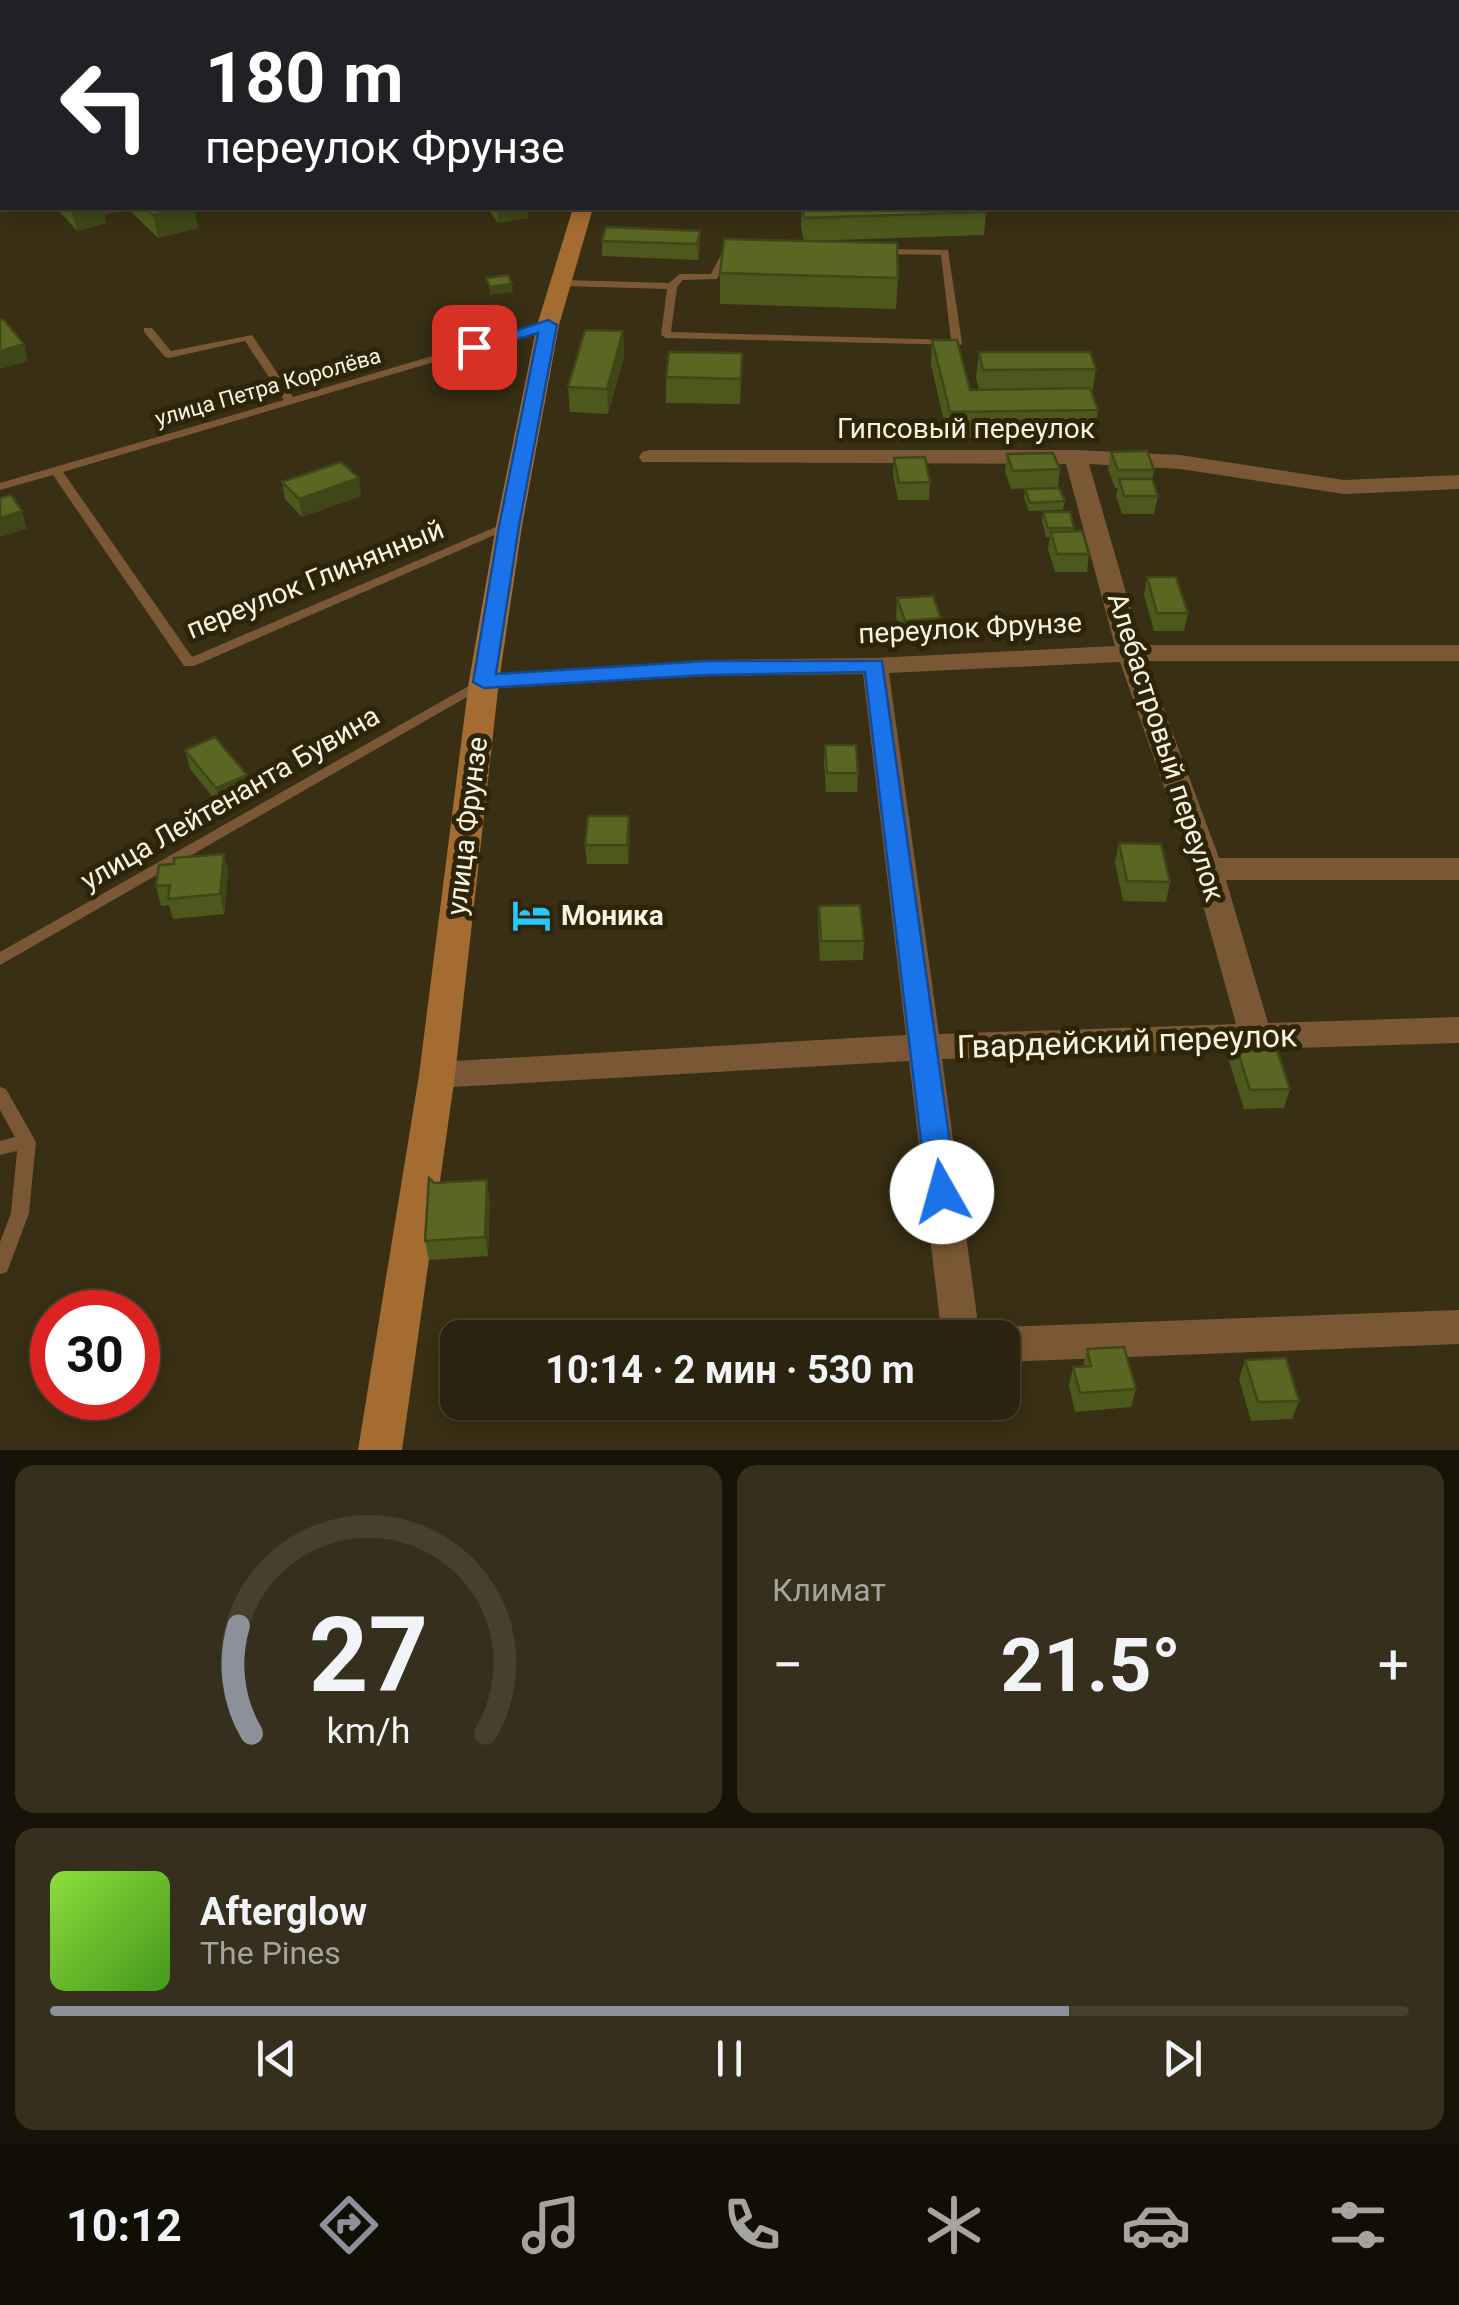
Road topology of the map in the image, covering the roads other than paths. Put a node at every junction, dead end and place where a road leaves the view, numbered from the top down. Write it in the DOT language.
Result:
graph roads {
  1 [pos="581,210"];
  2 [pos="866,252"];
  3 [pos="746,253"];
  4 [pos="563,283"];
  5 [pos="672,286"];
  6 [pos="548,325"];
  7 [pos="148,330"];
  8 [pos="290,401"];
  9 [pos="650,456"];
  10 [pos="1076,457"];
  11 [pos="56,470"];
  12 [pos="1459,482"];
  13 [pos="0,488"];
  14 [pos="509,526"];
  15 [pos="1130,653"];
  16 [pos="1459,653"];
  17 [pos="875,666"];
  18 [pos="484,682"];
  19 [pos="1208,869"];
  20 [pos="1459,869"];
  21 [pos="0,959"];
  22 [pos="1459,1030"];
  23 [pos="1256,1038"];
  24 [pos="923,1046"];
  25 [pos="436,1075"];
  26 [pos="0,1094"];
  27 [pos="27,1142"];
  28 [pos="0,1148"];
  29 [pos="0,1266"];
  30 [pos="959,1320"];
  31 [pos="1459,1327"];
  32 [pos="1020,1345"];
  33 [pos="380,1450"];
  1 -- 4 [label="main road, улица Фрунзе"];
  2 -- 5 [label="lane"];
  3 -- 5 [label="lane"];
  4 -- 5 [label="lane"];
  4 -- 6 [label="main road, улица Фрунзе"];
  6 -- 8 [label="lane, улица Петра Королёва"];
  6 -- 14 [label="main road, улица Фрунзе"];
  7 -- 8 [label="lane"];
  8 -- 11 [label="lane, улица Петра Королёва"];
  9 -- 10 [label="street, Гипсовый переулок"];
  10 -- 12 [label="street, Гипсовый переулок"];
  10 -- 15 [label="street, Алебастровый переулок"];
  11 -- 13 [label="lane, улица Петра Королёва"];
  11 -- 14 [label="lane, переулок Глинянный"];
  14 -- 18 [label="main road, улица Фрунзе"];
  15 -- 16 [label="street, переулок Фрунзе"];
  15 -- 17 [label="street, переулок Фрунзе"];
  15 -- 19 [label="street, Алебастровый переулок"];
  17 -- 18 [label="street, переулок Фрунзе"];
  17 -- 24 [label="street"];
  18 -- 21 [label="lane, улица Лейтенанта Бувина"];
  18 -- 25 [label="main road, улица Фрунзе"];
  19 -- 20 [label="street"];
  19 -- 23 [label="street, Алебастровый переулок"];
  22 -- 23 [label="street, Гвардейский переулок"];
  23 -- 24 [label="street, Гвардейский переулок"];
  24 -- 25 [label="street, Гвардейский переулок"];
  24 -- 30 [label="street"];
  25 -- 33 [label="main road, улица Фрунзе"];
  26 -- 27 [label="lane"];
  27 -- 28 [label="lane"];
  27 -- 29 [label="lane"];
  31 -- 32 [label="street"];
}
